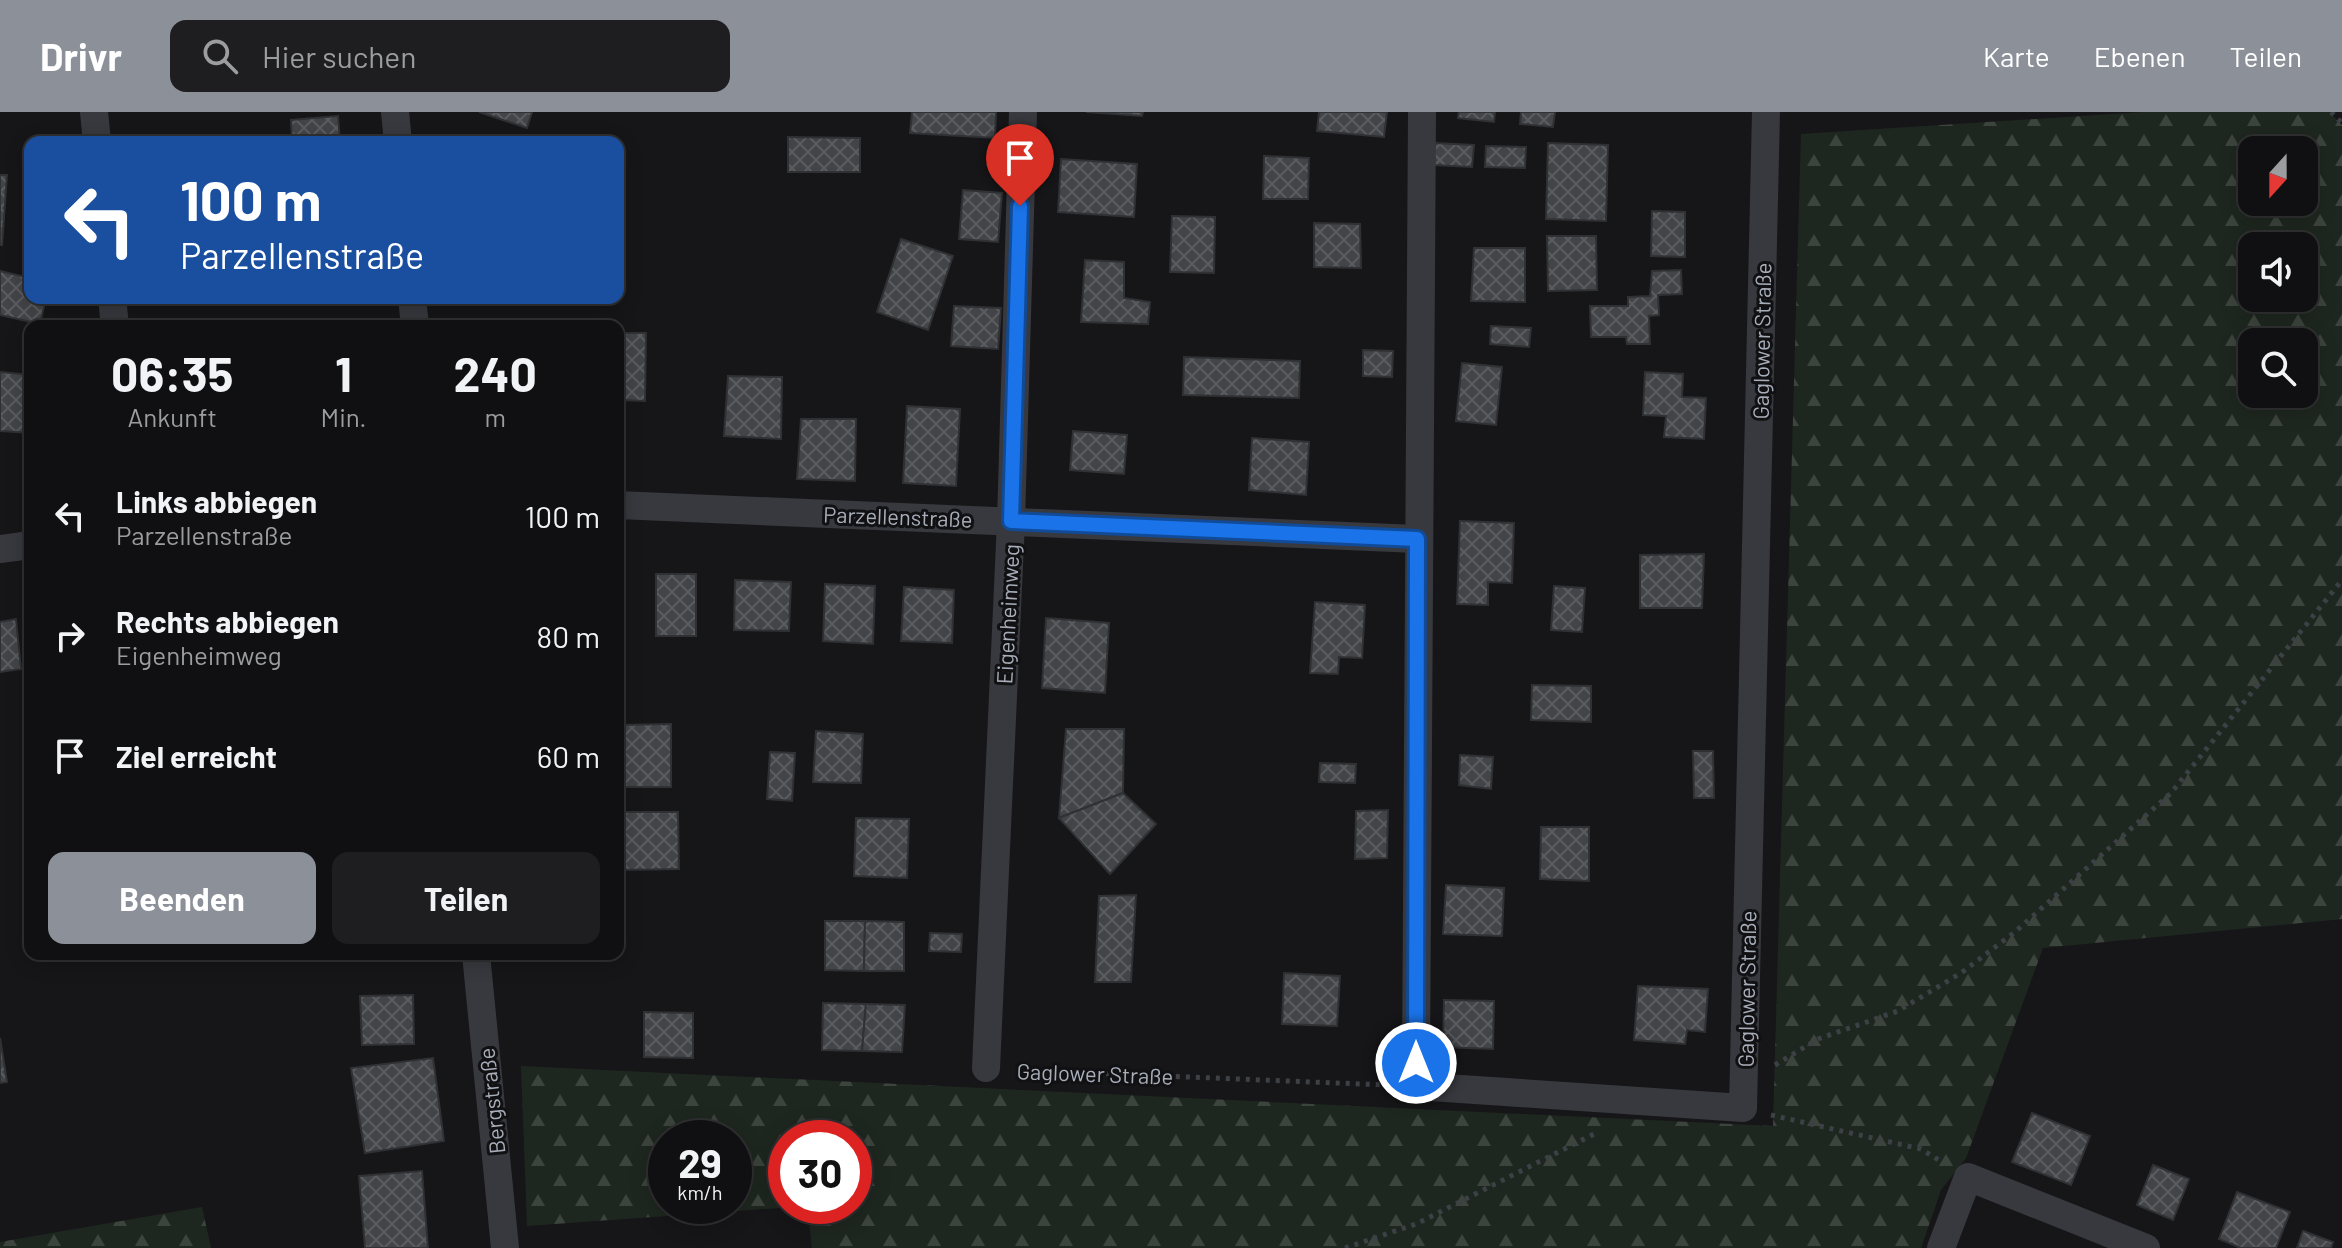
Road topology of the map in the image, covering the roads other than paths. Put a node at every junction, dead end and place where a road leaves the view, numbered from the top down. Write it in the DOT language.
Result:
graph roads {
  1 [pos="94,112"];
  2 [pos="395,112"];
  3 [pos="1023,112"];
  4 [pos="1422,112"];
  5 [pos="1766,112"];
  6 [pos="96,136"];
  7 [pos="397,136"];
  8 [pos="624,505"];
  9 [pos="1011,521"];
  10 [pos="1417,539"];
  11 [pos="24,546"];
  12 [pos="0,549"];
  13 [pos="477,960"];
  14 [pos="986,1068"];
  15 [pos="505,1248"];
  16 [pos="1941,1248"];
  17 [pos="2146,1248"];
  1 -- 6 [label="street"];
  2 -- 7 [label="street"];
  3 -- 9 [label="street, Eigenheimweg"];
  4 -- 10 [label="street"];
  5 -- 10 [label="street, Gaglower Straße"];
  8 -- 9 [label="street, Parzellenstraße"];
  9 -- 10 [label="street, Parzellenstraße"];
  9 -- 14 [label="street, Eigenheimweg"];
  11 -- 12 [label="street"];
  13 -- 15 [label="street, Bergstraße"];
  16 -- 17 [label="street"];
}
